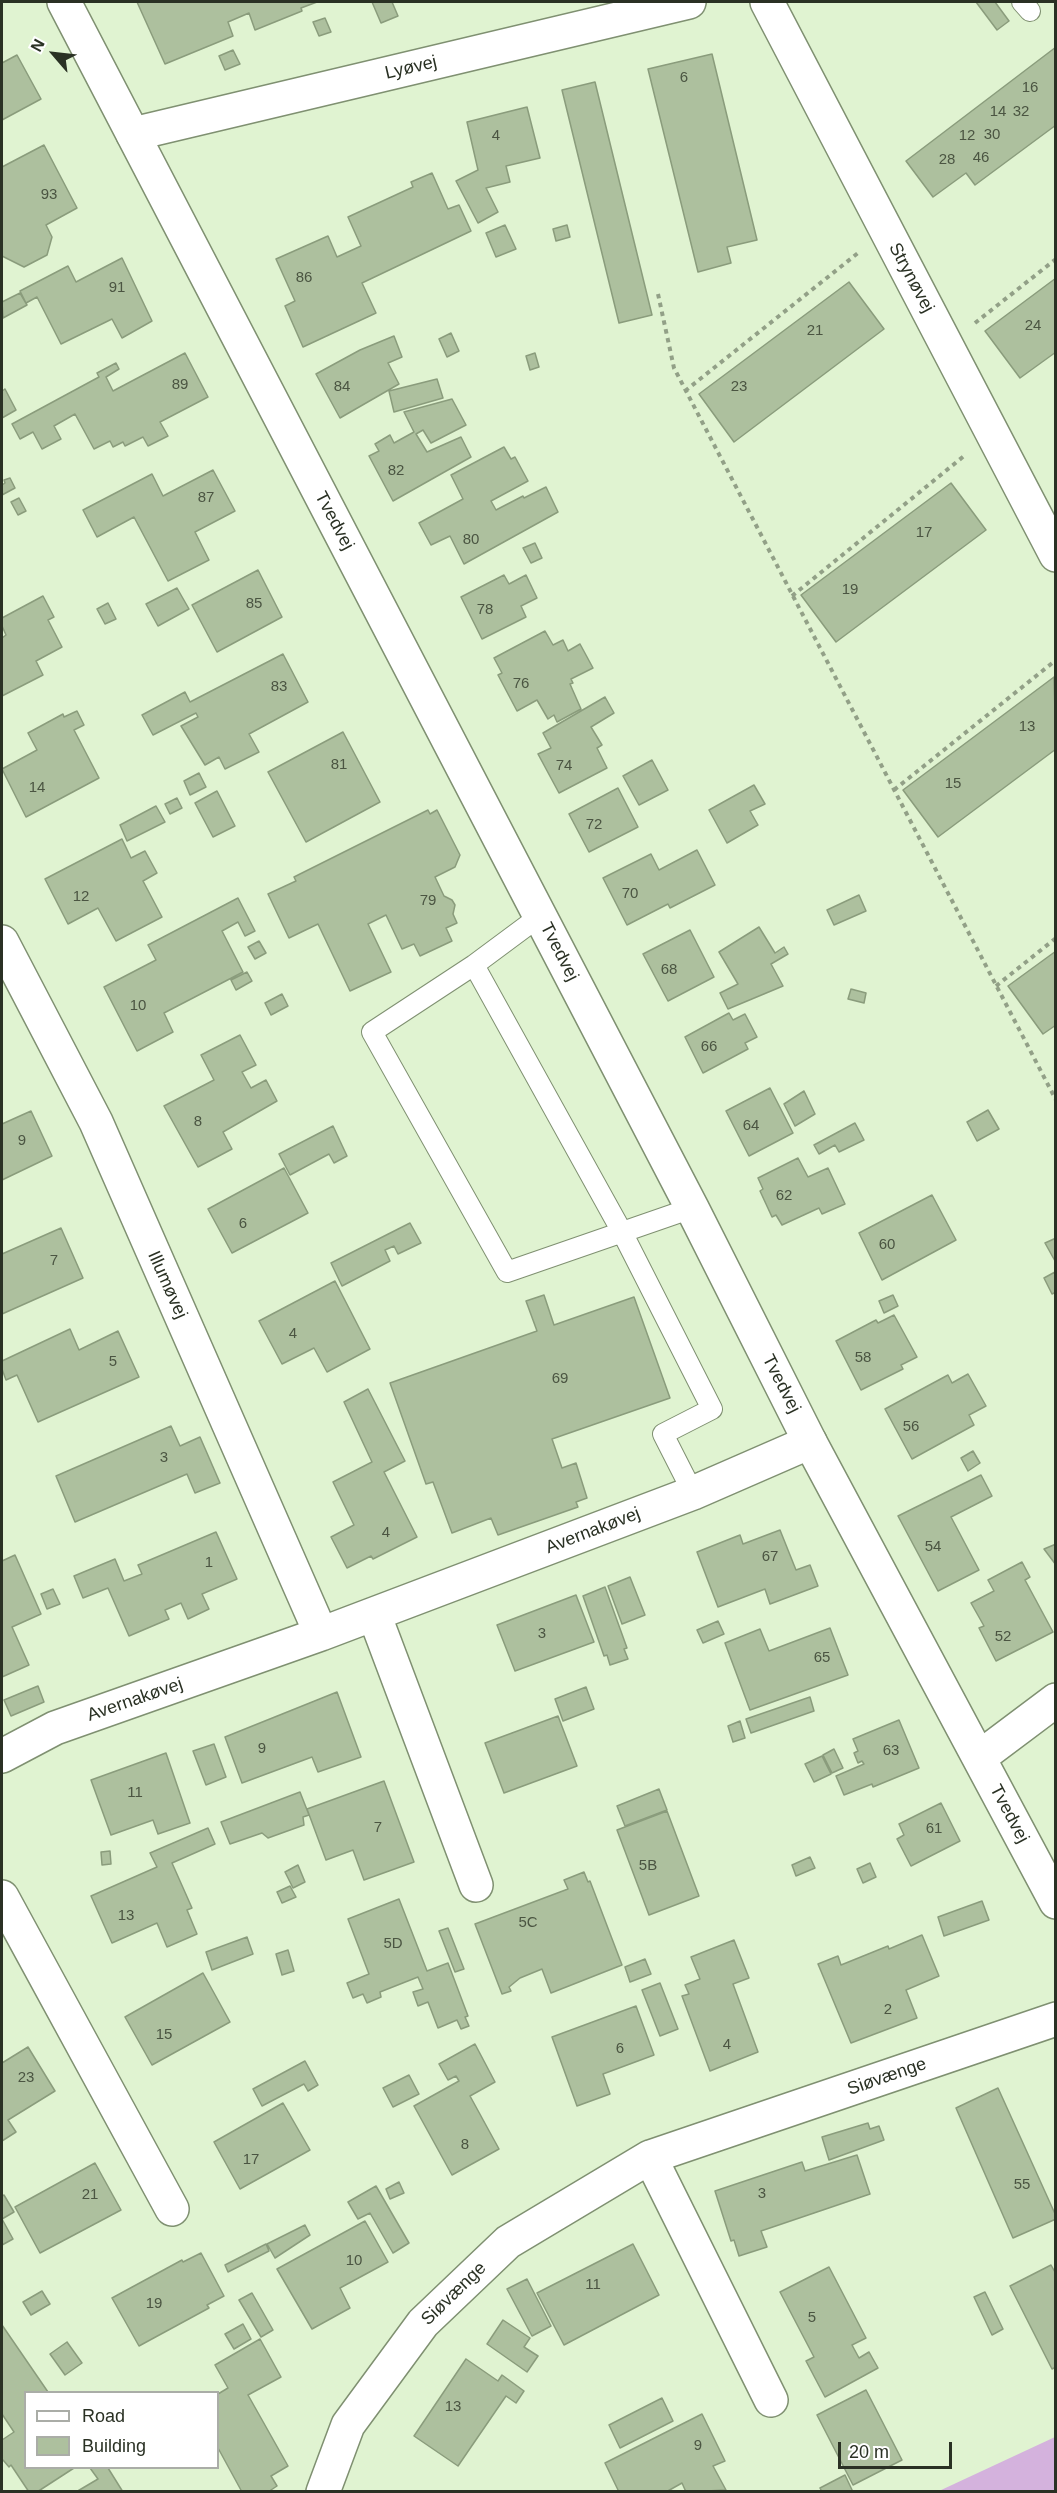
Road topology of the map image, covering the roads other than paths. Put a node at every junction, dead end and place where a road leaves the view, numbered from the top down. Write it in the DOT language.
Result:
graph roads {
  1 [pos="64,2"];
  2 [pos="689,2"];
  3 [pos="767,2"];
  4 [pos="133,134"];
  5 [pos="1056,555"];
  6 [pos="540,916"];
  7 [pos="2,942"];
  8 [pos="474,965"];
  9 [pos="692,1208"];
  10 [pos="622,1232"];
  11 [pos="810,1442"];
  12 [pos="693,1493"];
  13 [pos="374,1614"];
  14 [pos="321,1634"];
  15 [pos="1056,1700"];
  16 [pos="2,1756"];
  17 [pos="980,1757"];
  18 [pos="476,1885"];
  19 [pos="2,1897"];
  20 [pos="1056,1902"];
  21 [pos="1056,2019"];
  22 [pos="650,2157"];
  23 [pos="172,2209"];
  24 [pos="771,2400"];
  25 [pos="323,2492"];
  1 -- 4 [label="street, Tvedvej"];
  2 -- 4 [label="street, Lyøvej"];
  3 -- 5 [label="street, Strynøvej"];
  4 -- 6 [label="street, Tvedvej"];
  6 -- 8 [label="lane"];
  6 -- 9 [label="street, Tvedvej"];
  7 -- 14 [label="street, Illumøvej"];
  8 -- 10 [label="lane"];
  8 -- 10 [label="lane"];
  9 -- 10 [label="lane"];
  9 -- 11 [label="street, Tvedvej"];
  10 -- 12 [label="lane"];
  11 -- 12 [label="street, Avernakøvej"];
  11 -- 17 [label="street, Tvedvej"];
  12 -- 13 [label="street, Avernakøvej"];
  13 -- 14 [label="street, Avernakøvej"];
  13 -- 18 [label="street"];
  14 -- 16 [label="street, Avernakøvej"];
  15 -- 17 [label="street"];
  17 -- 20 [label="street, Tvedvej"];
  19 -- 23 [label="street"];
  21 -- 22 [label="street, Siøvænge"];
  22 -- 24 [label="street"];
  22 -- 25 [label="street, Siøvænge"];
}
